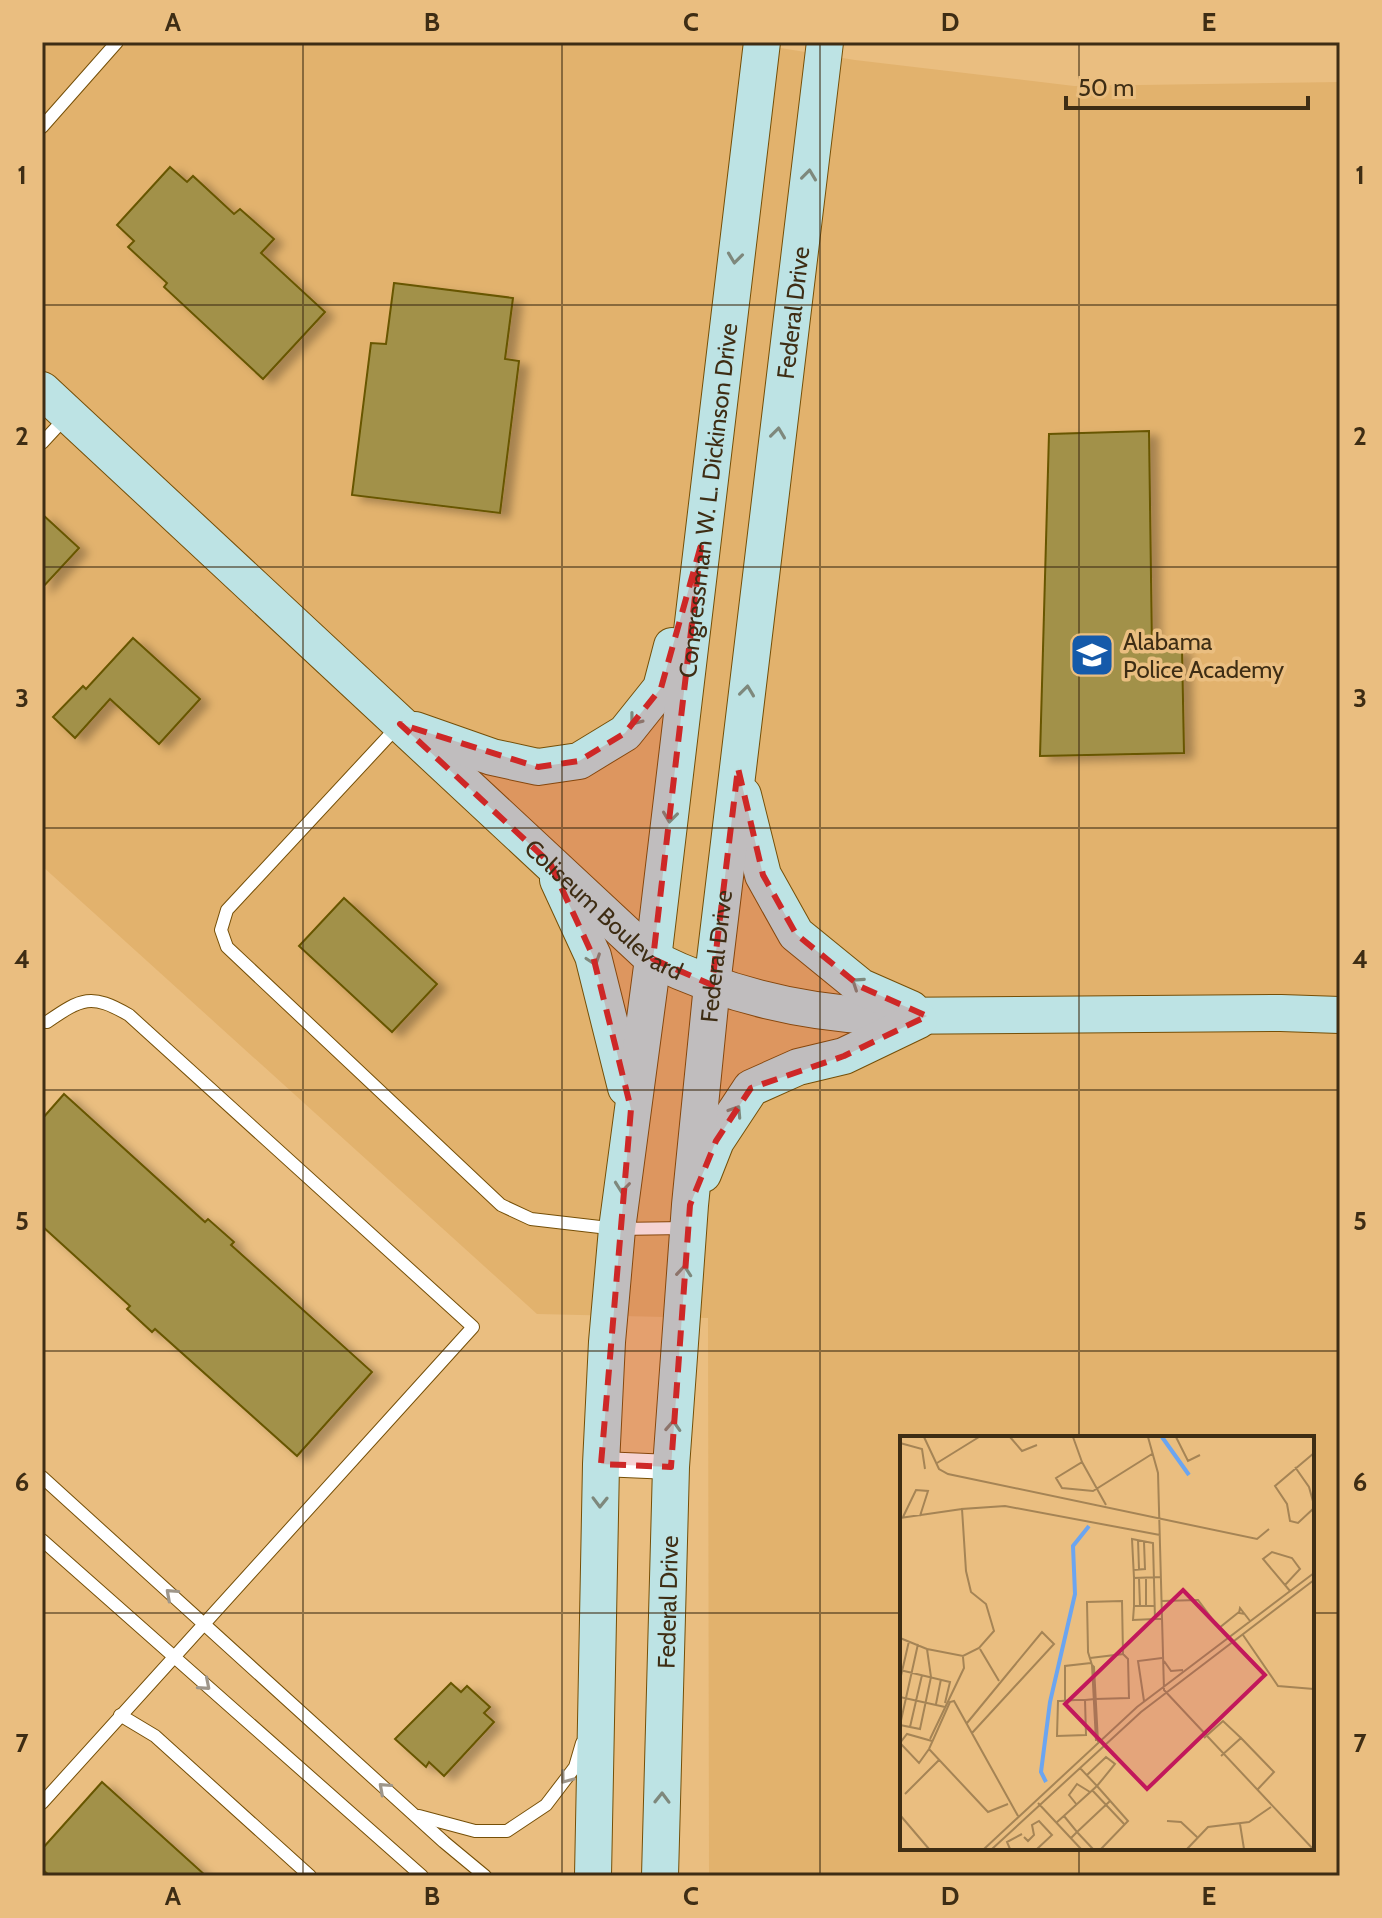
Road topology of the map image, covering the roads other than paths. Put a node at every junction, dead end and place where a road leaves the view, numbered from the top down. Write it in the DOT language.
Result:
graph roads {
  1 [pos="117,42"];
  2 [pos="762,42"];
  3 [pos="825,42"];
  4 [pos="42,127"];
  5 [pos="42,390"];
  6 [pos="68,415"];
  7 [pos="42,443"];
  8 [pos="701,545"];
  9 [pos="400,724"];
  10 [pos="738,768"];
  11 [pos="550,863"];
  12 [pos="653,959"];
  13 [pos="712,985"];
  14 [pos="1340,1015"];
  15 [pos="927,1016"];
  16 [pos="44,1022"];
  17 [pos="631,1109"];
  18 [pos="689,1217"];
  19 [pos="617,1229"];
  20 [pos="601,1464"];
  21 [pos="671,1467"];
  22 [pos="42,1477"];
  23 [pos="42,1540"];
  24 [pos="203,1623"];
  25 [pos="174,1657"];
  26 [pos="595,1706"];
  27 [pos="120,1715"];
  28 [pos="42,1803"];
  29 [pos="413,1814"];
  30 [pos="310,1876"];
  31 [pos="422,1876"];
  32 [pos="485,1876"];
  33 [pos="593,1876"];
  34 [pos="660,1876"];
  1 -- 4 [label="lane"];
  2 -- 8 [label="main road, Congressman W. L. Dickinson Drive, one-way"];
  10 -- 3 [label="main road, Federal Drive, one-way"];
  5 -- 6 [label="main road, Coliseum Boulevard"];
  6 -- 7 [label="lane"];
  6 -- 9 [label="main road, Coliseum Boulevard"];
  8 -- 9 [label="main road, one-way"];
  8 -- 12 [label="main road, Congressman W. L. Dickinson Drive, one-way"];
  9 -- 11 [label="main road, Coliseum Boulevard"];
  9 -- 19 [label="lane"];
  10 -- 13 [label="main road, Federal Drive"];
  15 -- 10 [label="main road, one-way"];
  11 -- 12 [label="main road, Coliseum Boulevard"];
  11 -- 17 [label="main road, one-way"];
  12 -- 13 [label="main road, Coliseum Boulevard"];
  12 -- 17 [label="main road"];
  13 -- 15 [label="main road, Coliseum Boulevard"];
  13 -- 18 [label="main road, Federal Drive"];
  14 -- 15 [label="main road, Coliseum Boulevard"];
  18 -- 15 [label="main road, one-way"];
  16 -- 24 [label="lane"];
  17 -- 19 [label="main road, one-way"];
  18 -- 19 [label="lane"];
  21 -- 18 [label="main road, Federal Drive, one-way"];
  19 -- 20 [label="main road"];
  20 -- 21 [label="street"];
  20 -- 26 [label="main road, one-way"];
  34 -- 21 [label="main road, Federal Drive, one-way"];
  24 -- 22 [label="lane, one-way"];
  23 -- 25 [label="lane"];
  24 -- 25 [label="lane"];
  29 -- 24 [label="lane, one-way"];
  25 -- 27 [label="lane"];
  25 -- 31 [label="lane, one-way"];
  26 -- 29 [label="lane, one-way"];
  26 -- 33 [label="main road"];
  27 -- 28 [label="lane"];
  27 -- 30 [label="lane"];
  29 -- 32 [label="lane"];
}
